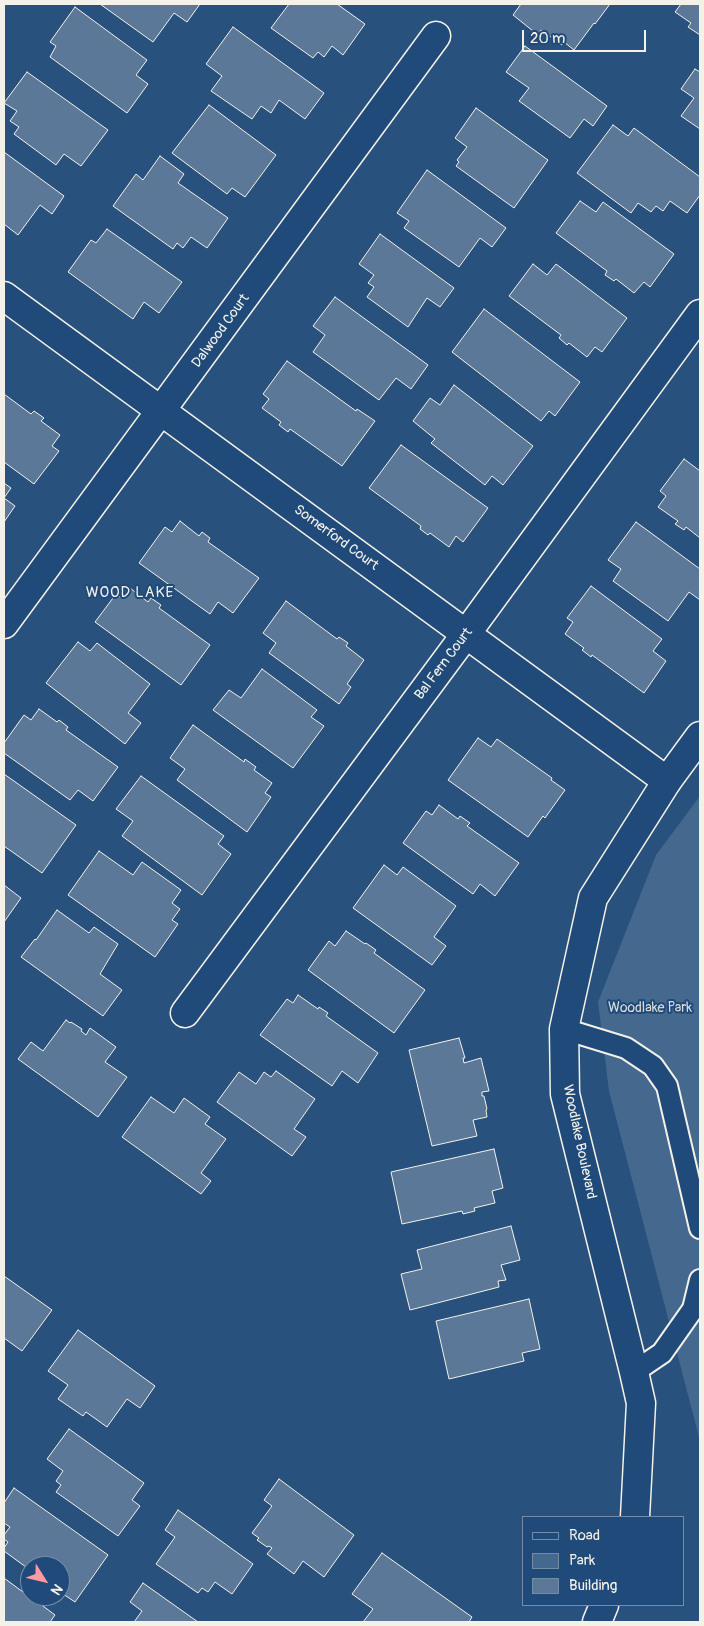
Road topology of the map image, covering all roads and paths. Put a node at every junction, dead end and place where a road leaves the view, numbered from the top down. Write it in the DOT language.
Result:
graph roads {
  1 [pos="436,36"];
  2 [pos="4,296"];
  3 [pos="700,314"];
  4 [pos="162,411"];
  5 [pos="4,624"];
  6 [pos="466,634"];
  7 [pos="700,736"];
  8 [pos="667,781"];
  9 [pos="185,1012"];
  10 [pos="564,1029"];
  11 [pos="700,1228"];
  12 [pos="700,1280"];
  13 [pos="634,1372"];
  14 [pos="635,1516"];
  15 [pos="604,1606"];
  16 [pos="597,1622"];
  1 -- 4 [label="street, Dalwood Court"];
  2 -- 4 [label="street, Somerford Court"];
  3 -- 6 [label="street, Bal Fern Court"];
  4 -- 5 [label="street, Dalwood Court"];
  4 -- 6 [label="street, Somerford Court"];
  6 -- 8 [label="street, Somerford Court"];
  6 -- 9 [label="street, Bal Fern Court"];
  7 -- 8 [label="street, Woodlake Boulevard"];
  8 -- 10 [label="street, Woodlake Boulevard"];
  10 -- 11 [label="lane"];
  10 -- 13 [label="street, Woodlake Boulevard"];
  12 -- 13 [label="lane"];
  13 -- 14 [label="street, Woodlake Boulevard"];
  15 -- 16 [label="street"];
}
